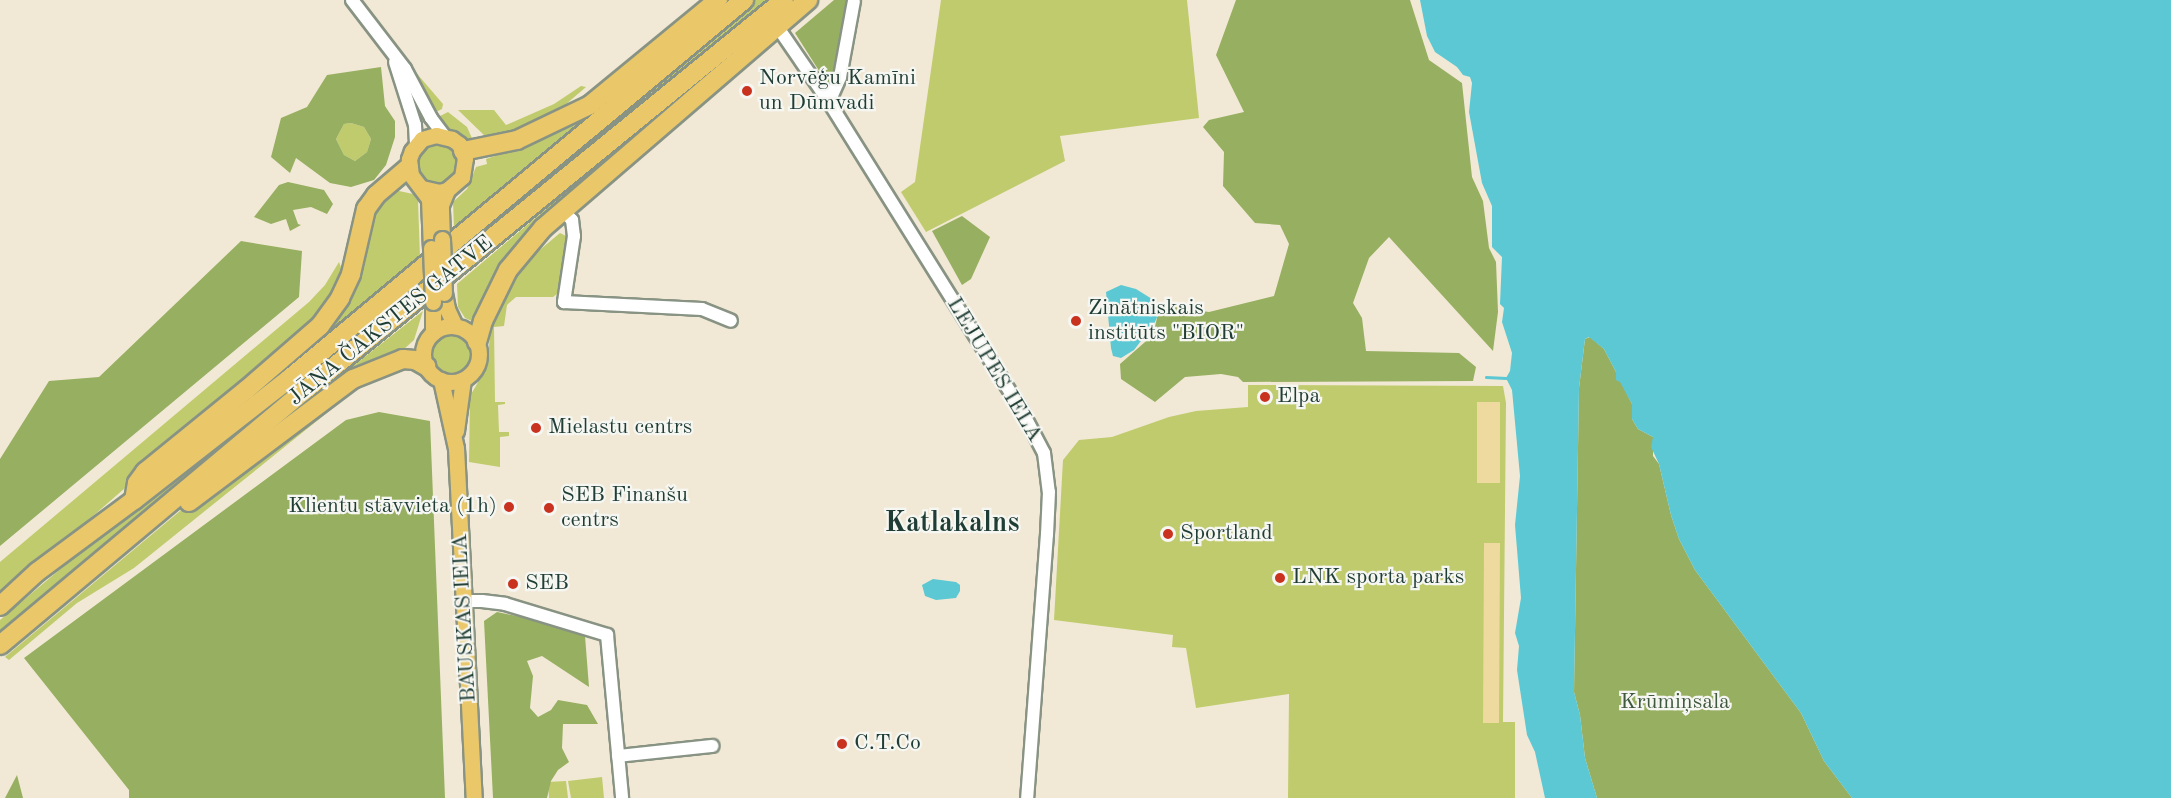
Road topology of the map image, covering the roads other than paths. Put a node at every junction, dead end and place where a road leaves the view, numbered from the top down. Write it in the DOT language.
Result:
graph roads {
  1 [pos="352,0"];
  2 [pos="718,0"];
  3 [pos="744,0"];
  4 [pos="784,0"];
  5 [pos="808,0"];
  6 [pos="855,1"];
  7 [pos="777,26"];
  8 [pos="393,56"];
  9 [pos="829,102"];
  10 [pos="444,135"];
  11 [pos="416,144"];
  12 [pos="463,151"];
  13 [pos="409,167"];
  14 [pos="422,188"];
  15 [pos="447,190"];
  16 [pos="563,211"];
  17 [pos="437,243"];
  18 [pos="439,297"];
  19 [pos="731,321"];
  20 [pos="455,326"];
  21 [pos="433,333"];
  22 [pos="477,342"];
  23 [pos="426,366"];
  24 [pos="463,379"];
  25 [pos="441,380"];
  26 [pos="455,437"];
  27 [pos="135,500"];
  28 [pos="155,516"];
  29 [pos="464,601"];
  30 [pos="0,606"];
  31 [pos="0,645"];
  32 [pos="712,746"];
  33 [pos="618,756"];
  34 [pos="474,798"];
  35 [pos="622,798"];
  36 [pos="1027,798"];
  1 -- 8 [label="street"];
  2 -- 12 [label="highway"];
  3 -- 27 [label="highway, JĀŅA ČAKSTES GATVE"];
  4 -- 28 [label="highway, JĀŅA ČAKSTES GATVE"];
  5 -- 7 [label="highway"];
  6 -- 9 [label="street"];
  7 -- 9 [label="street, LEJUPES IELA"];
  7 -- 16 [label="highway"];
  8 -- 10 [label="street"];
  8 -- 11 [label="street"];
  9 -- 36 [label="street, LEJUPES IELA"];
  10 -- 11 [label="main road"];
  10 -- 12 [label="main road"];
  11 -- 13 [label="main road"];
  12 -- 15 [label="main road"];
  13 -- 14 [label="main road"];
  13 -- 27 [label="highway"];
  14 -- 15 [label="main road"];
  14 -- 17 [label="main road"];
  15 -- 17 [label="main road"];
  16 -- 19 [label="street"];
  16 -- 22 [label="highway"];
  17 -- 18 [label="main road, bridge"];
  18 -- 20 [label="main road"];
  18 -- 21 [label="main road"];
  20 -- 21 [label="main road"];
  20 -- 22 [label="main road"];
  21 -- 23 [label="main road"];
  22 -- 24 [label="main road"];
  23 -- 25 [label="main road"];
  23 -- 28 [label="highway"];
  24 -- 25 [label="main road"];
  24 -- 26 [label="main road, BAUSKAS IELA"];
  25 -- 26 [label="main road, BAUSKAS IELA"];
  26 -- 29 [label="main road, BAUSKAS IELA"];
  27 -- 30 [label="highway, JĀŅA ČAKSTES GATVE"];
  28 -- 31 [label="highway, JĀŅA ČAKSTES GATVE"];
  29 -- 33 [label="street"];
  29 -- 34 [label="main road, BAUSKAS IELA"];
  32 -- 33 [label="street"];
  33 -- 35 [label="street"];
}
